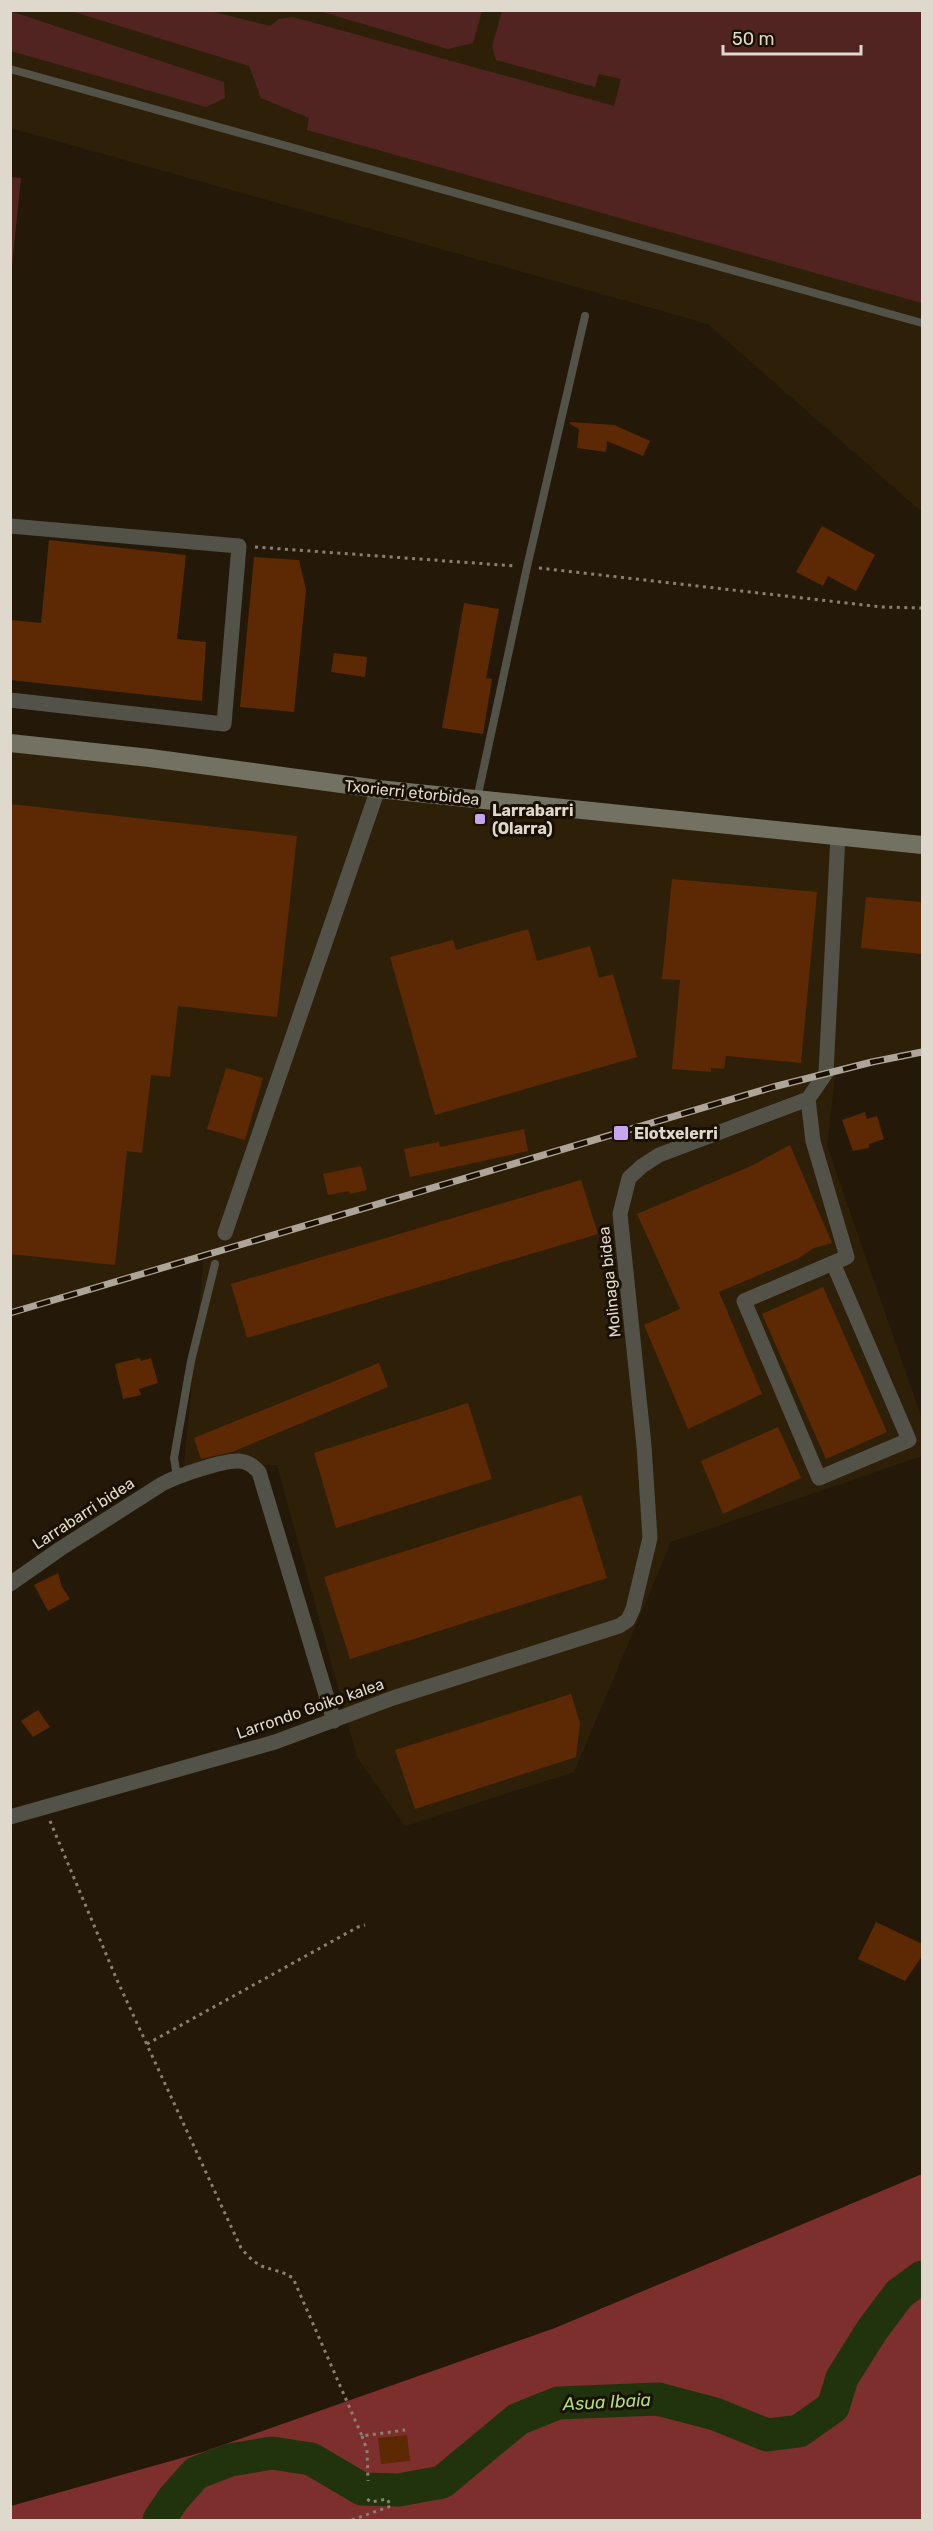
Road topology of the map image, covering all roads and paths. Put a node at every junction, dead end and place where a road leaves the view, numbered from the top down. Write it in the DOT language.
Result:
graph roads {
  1 [pos="10,69"];
  2 [pos="585,316"];
  3 [pos="922,323"];
  4 [pos="10,526"];
  5 [pos="239,546"];
  6 [pos="527,567"];
  7 [pos="922,608"];
  8 [pos="10,700"];
  9 [pos="10,743"];
  10 [pos="378,789"];
  11 [pos="477,799"];
  12 [pos="838,835"];
  13 [pos="922,845"];
  14 [pos="808,1099"];
  15 [pos="225,1233"];
  16 [pos="833,1263"];
  17 [pos="214,1264"];
  18 [pos="177,1476"];
  19 [pos="10,1584"];
  20 [pos="619,1626"];
  21 [pos="334,1721"];
  22 [pos="44,1808"];
  23 [pos="10,1817"];
  24 [pos="365,1925"];
  25 [pos="147,2044"];
  26 [pos="405,2430"];
  27 [pos="362,2436"];
  28 [pos="368,2481"];
  29 [pos="367,2499"];
  30 [pos="352,2520"];
  1 -- 3 [label="lane"];
  2 -- 6 [label="lane"];
  4 -- 5 [label="street"];
  5 -- 6 [label="path"];
  5 -- 8 [label="street"];
  6 -- 7 [label="path"];
  6 -- 11 [label="lane"];
  9 -- 10 [label="street, Txorierri etorbidea"];
  10 -- 11 [label="street, Txorierri etorbidea"];
  10 -- 15 [label="street"];
  11 -- 12 [label="street, Txorierri etorbidea"];
  12 -- 13 [label="street, Txorierri etorbidea"];
  12 -- 14 [label="street"];
  14 -- 16 [label="street"];
  14 -- 20 [label="street, Molinaga bidea"];
  16 -- 16 [label="street"];
  17 -- 18 [label="lane"];
  18 -- 19 [label="street, Larrabarri bidea"];
  18 -- 21 [label="street, Larrabarri bidea"];
  20 -- 21 [label="street, Larrondo Goiko kalea"];
  21 -- 22 [label="street, Larrondo Goiko kalea"];
  22 -- 23 [label="street, Larrondo Goiko kalea"];
  22 -- 25 [label="path"];
  24 -- 25 [label="path"];
  25 -- 27 [label="path"];
  26 -- 27 [label="path"];
  27 -- 28 [label="path"];
  29 -- 30 [label="path"];
}
